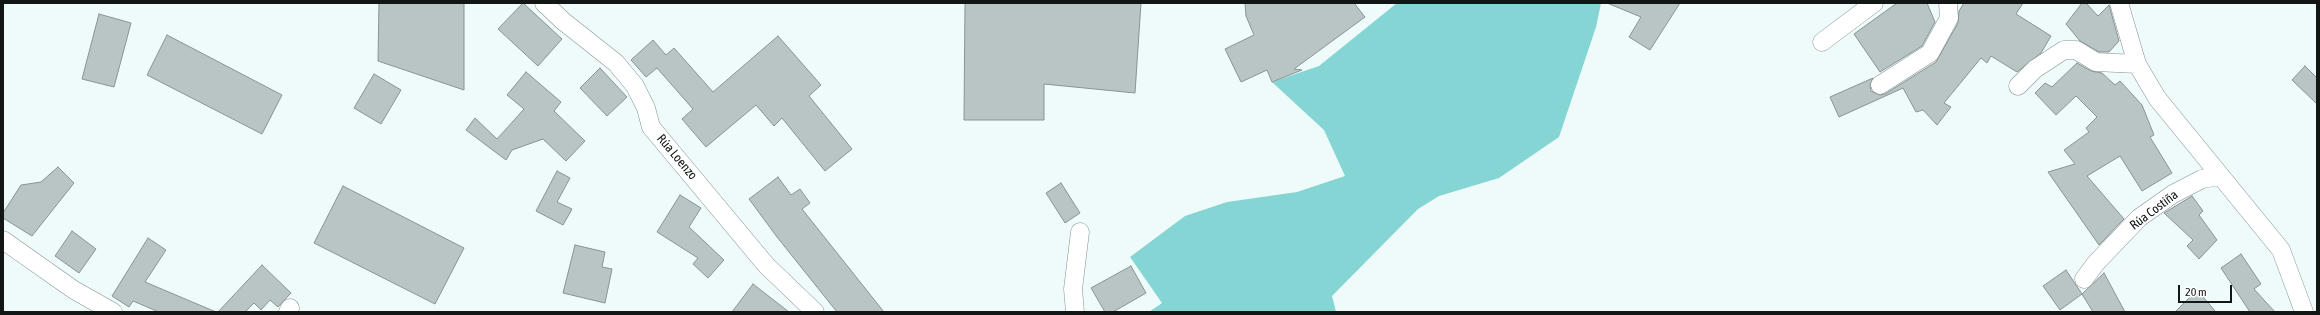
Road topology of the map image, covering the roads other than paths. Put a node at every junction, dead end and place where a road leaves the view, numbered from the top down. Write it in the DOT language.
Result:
graph roads {
  1 [pos="544,3"];
  2 [pos="1874,3"];
  3 [pos="1948,3"];
  4 [pos="2119,3"];
  5 [pos="1822,42"];
  6 [pos="2137,64"];
  7 [pos="1880,85"];
  8 [pos="2018,86"];
  9 [pos="2220,176"];
  10 [pos="1080,232"];
  11 [pos="3,240"];
  12 [pos="2084,279"];
  13 [pos="112,312"];
  14 [pos="815,312"];
  15 [pos="1075,312"];
  16 [pos="2304,312"];
  1 -- 14 [label="street, Rúa Loenzo"];
  2 -- 5 [label="street"];
  3 -- 7 [label="street"];
  4 -- 6 [label="street"];
  6 -- 8 [label="street"];
  6 -- 9 [label="street"];
  9 -- 12 [label="street, Rúa Costiña"];
  9 -- 16 [label="street"];
  10 -- 15 [label="street"];
  11 -- 13 [label="street"];
}
